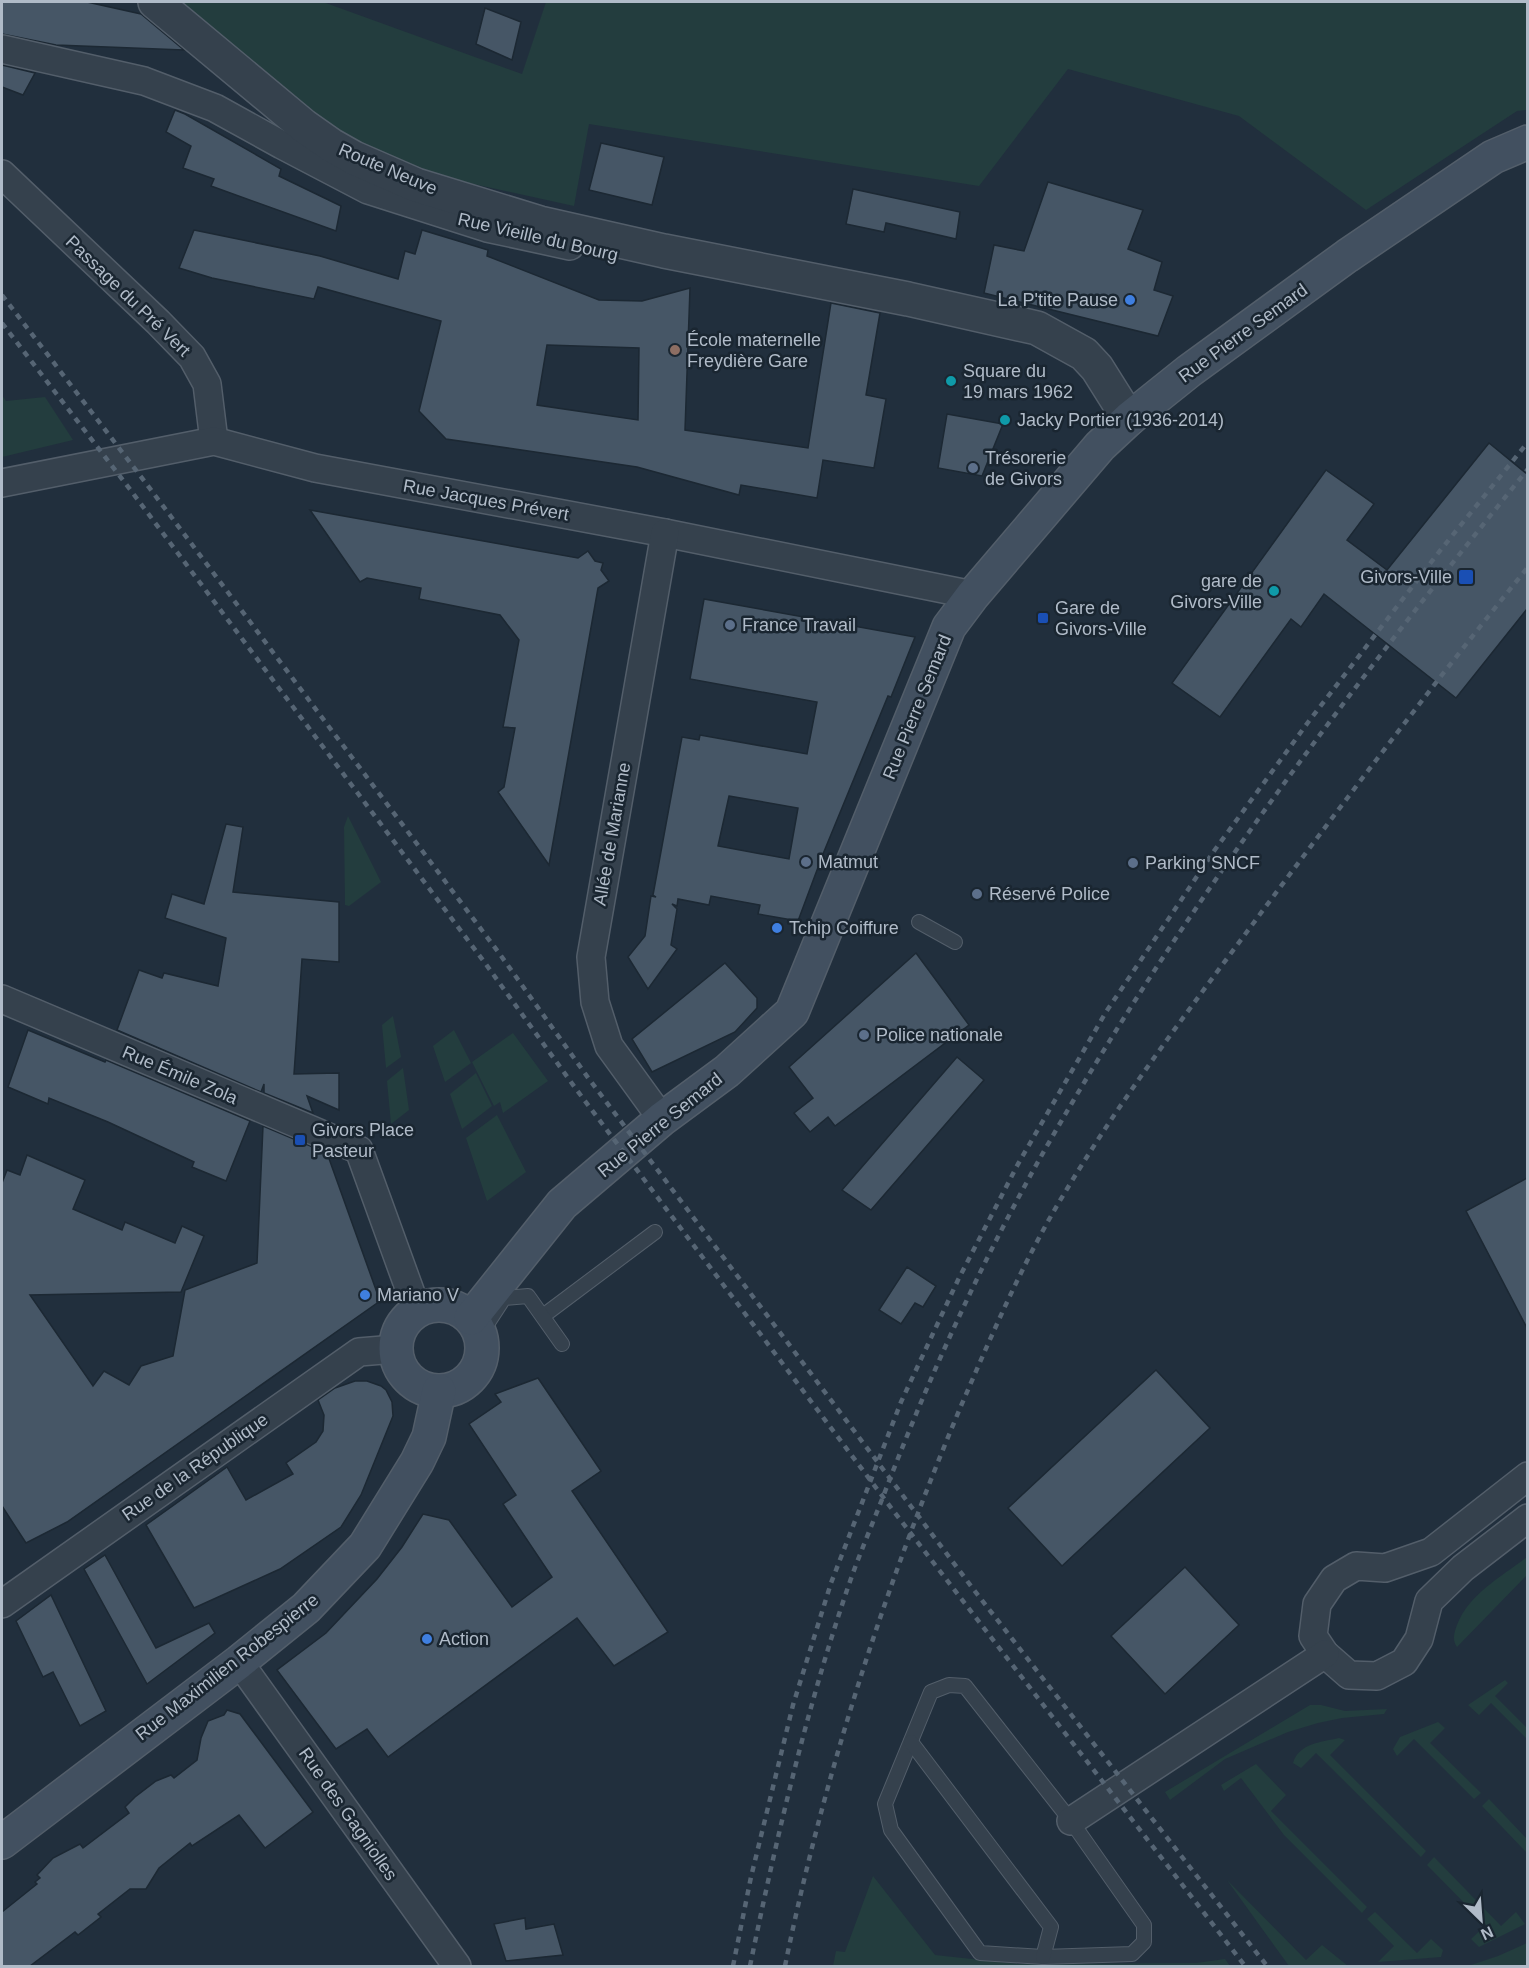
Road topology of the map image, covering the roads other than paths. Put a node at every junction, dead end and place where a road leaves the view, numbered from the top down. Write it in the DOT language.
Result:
graph roads {
  1 [pos="155,2"];
  2 [pos="2,49"];
  3 [pos="1527,142"];
  4 [pos="2,174"];
  5 [pos="664,251"];
  6 [pos="1129,419"];
  7 [pos="214,441"];
  8 [pos="2,483"];
  9 [pos="665,533"];
  10 [pos="973,595"];
  11 [pos="919,922"];
  12 [pos="956,942"];
  13 [pos="2,1002"];
  14 [pos="662,1119"];
  15 [pos="655,1232"];
  16 [pos="417,1310"];
  17 [pos="543,1316"];
  18 [pos="476,1326"];
  19 [pos="562,1344"];
  20 [pos="395,1349"];
  21 [pos="439,1391"];
  22 [pos="1527,1476"];
  23 [pos="1527,1518"];
  24 [pos="2,1604"];
  25 [pos="1325,1654"];
  26 [pos="239,1662"];
  27 [pos="911,1742"];
  28 [pos="1071,1821"];
  29 [pos="2,1842"];
  30 [pos="1043,1957"];
  31 [pos="457,1966"];
  1 -- 5 [label="street, Route Neuve"];
  2 -- 5 [label="street, Rue Vieille du Bourg"];
  3 -- 6 [label="main road, Rue Pierre Semard"];
  4 -- 7 [label="street, Passage du Pré Vert"];
  5 -- 6 [label="street, Rue Vieille du Bourg"];
  6 -- 10 [label="main road, Rue Pierre Semard"];
  7 -- 8 [label="street, Rue Jacques Prévert"];
  7 -- 9 [label="street, Rue Jacques Prévert"];
  9 -- 10 [label="street, Rue Jacques Prévert"];
  9 -- 14 [label="street, Allée de Marianne"];
  10 -- 14 [label="main road, Rue Pierre Semard"];
  11 -- 12 [label="lane"];
  13 -- 16 [label="street, Rue Émile Zola"];
  14 -- 18 [label="main road, Rue Pierre Semard"];
  15 -- 17 [label="lane"];
  16 -- 18 [label="main road"];
  16 -- 20 [label="main road"];
  17 -- 18 [label="lane"];
  17 -- 19 [label="lane"];
  18 -- 21 [label="main road"];
  20 -- 21 [label="main road"];
  20 -- 24 [label="street, Rue de la République"];
  21 -- 26 [label="main road, Rue Maximilien Robespierre"];
  22 -- 25 [label="street"];
  23 -- 25 [label="street"];
  25 -- 28 [label="street"];
  26 -- 29 [label="main road, Rue Maximilien Robespierre"];
  26 -- 31 [label="street, Rue des Gagniolles"];
  27 -- 28 [label="lane"];
  27 -- 30 [label="lane"];
  27 -- 30 [label="lane"];
  28 -- 30 [label="lane"];
}
